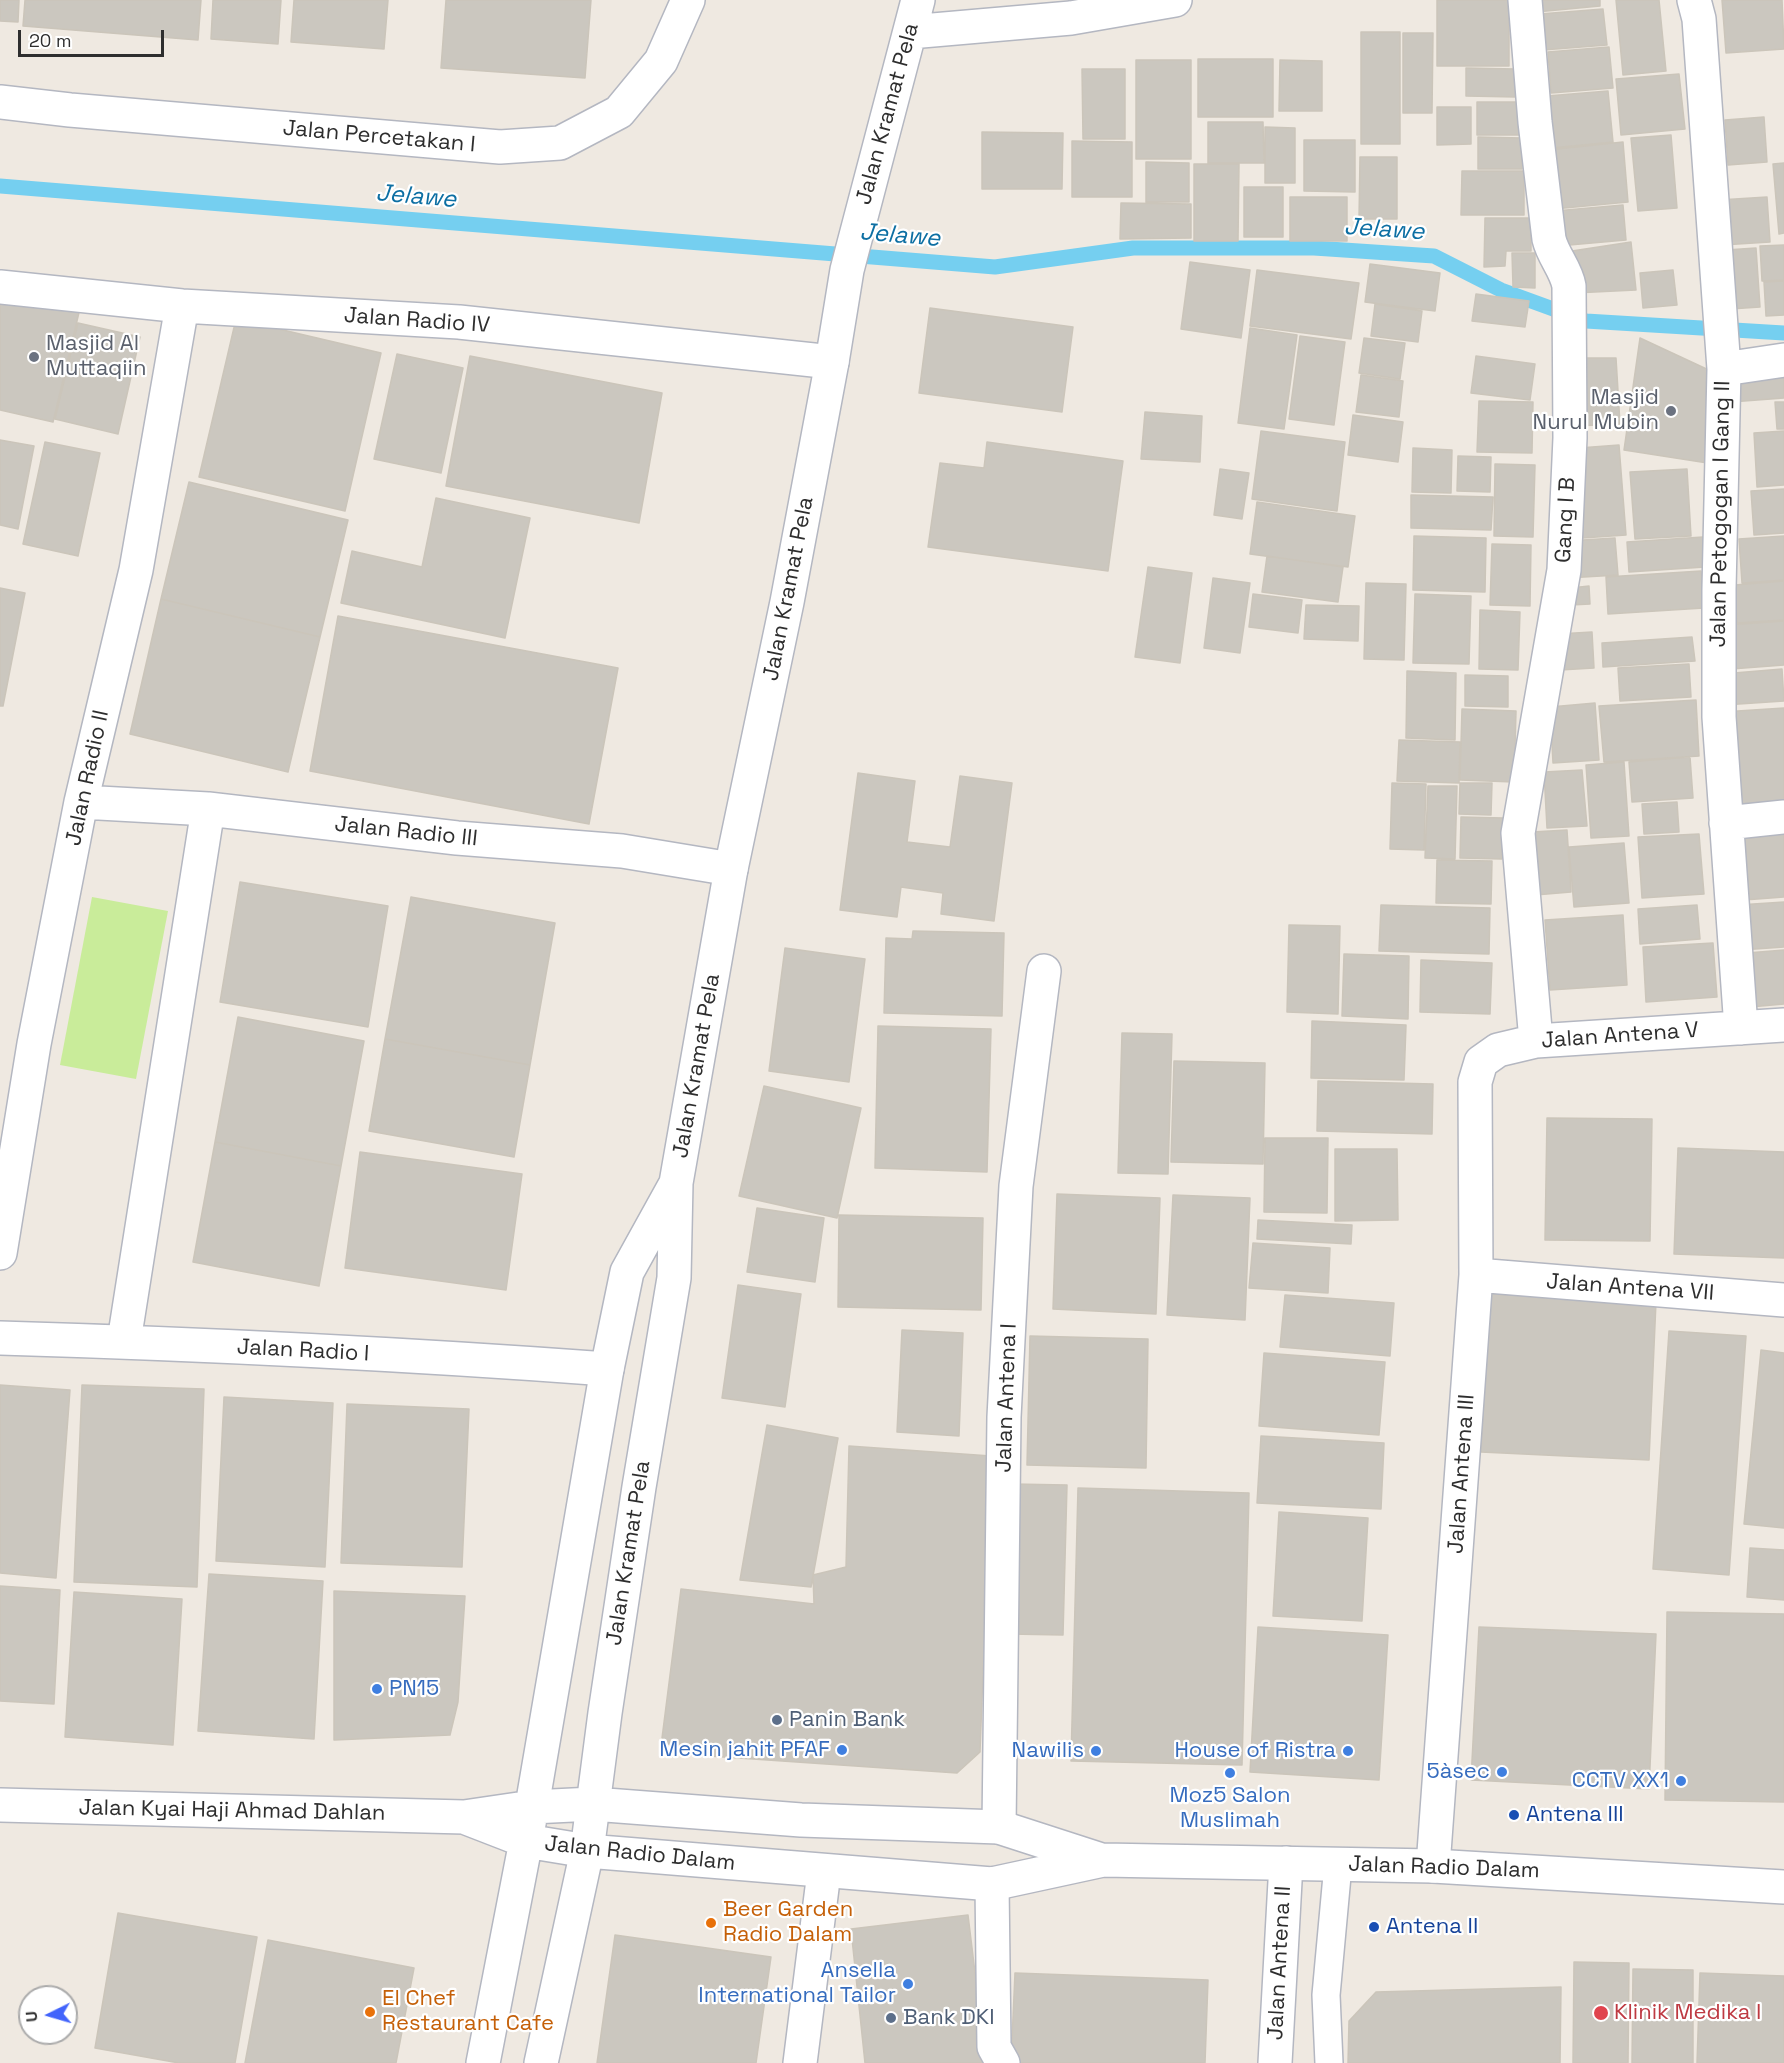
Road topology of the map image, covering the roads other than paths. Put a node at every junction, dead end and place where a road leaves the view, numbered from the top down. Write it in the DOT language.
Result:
graph roads {
  1 [pos="688,0"];
  2 [pos="918,0"];
  3 [pos="1175,0"];
  4 [pos="1525,0"];
  5 [pos="1694,0"];
  6 [pos="910,32"];
  7 [pos="0,102"];
  8 [pos="0,287"];
  9 [pos="182,306"];
  10 [pos="1723,356"];
  11 [pos="1784,360"];
  12 [pos="832,362"];
  13 [pos="81,802"];
  14 [pos="208,809"];
  15 [pos="1784,817"];
  16 [pos="1726,823"];
  17 [pos="731,869"];
  18 [pos="1044,971"];
  19 [pos="1784,1025"];
  20 [pos="1741,1028"];
  21 [pos="1536,1041"];
  22 [pos="1475,1082"];
  23 [pos="676,1183"];
  24 [pos="0,1253"];
  25 [pos="1476,1275"];
  26 [pos="1784,1300"];
  27 [pos="0,1338"];
  28 [pos="124,1341"];
  29 [pos="606,1369"];
  30 [pos="593,1804"];
  31 [pos="0,1805"];
  32 [pos="532,1807"];
  33 [pos="464,1817"];
  34 [pos="999,1827"];
  35 [pos="526,1841"];
  36 [pos="587,1851"];
  37 [pos="1103,1860"];
  38 [pos="1286,1863"];
  39 [pos="1338,1864"];
  40 [pos="1433,1866"];
  41 [pos="824,1872"];
  42 [pos="992,1884"];
  43 [pos="1784,1887"];
  44 [pos="483,2063"];
  45 [pos="541,2063"];
  46 [pos="801,2063"];
  47 [pos="1003,2063"];
  48 [pos="1275,2063"];
  49 [pos="1329,2063"];
  1 -- 7 [label="street, Jalan Percetakan I"];
  2 -- 6 [label="street, Jalan Kramat Pela"];
  3 -- 6 [label="street"];
  4 -- 21 [label="street, Gang I B"];
  5 -- 10 [label="street, Jalan Petogogan I Gang II"];
  6 -- 12 [label="street, Jalan Kramat Pela"];
  8 -- 9 [label="street, Jalan Radio IV"];
  9 -- 12 [label="street, Jalan Radio IV"];
  9 -- 13 [label="street, Jalan Radio II"];
  10 -- 11 [label="street"];
  10 -- 16 [label="street, Jalan Petogogan I Gang II"];
  12 -- 17 [label="street, Jalan Kramat Pela"];
  13 -- 14 [label="street, Jalan Radio III"];
  13 -- 24 [label="street, Jalan Radio II"];
  14 -- 17 [label="street, Jalan Radio III"];
  14 -- 28 [label="street"];
  15 -- 16 [label="street"];
  16 -- 20 [label="street, Jalan Petogogan I Gang II"];
  17 -- 23 [label="street, Jalan Kramat Pela"];
  18 -- 34 [label="street, Jalan Antena I"];
  19 -- 20 [label="street, Jalan Antena V"];
  20 -- 21 [label="street, Jalan Antena V"];
  21 -- 22 [label="street, Jalan Antena V"];
  22 -- 25 [label="street, Jalan Antena III"];
  23 -- 29 [label="street, Jalan Kramat Pela"];
  23 -- 30 [label="street, Jalan Kramat Pela"];
  25 -- 26 [label="street, Jalan Antena VII"];
  25 -- 40 [label="street, Jalan Antena III"];
  27 -- 28 [label="street, Jalan Radio I"];
  28 -- 29 [label="street, Jalan Radio I"];
  29 -- 32 [label="street, Jalan Kramat Pela"];
  30 -- 32 [label="street, Jalan Radio Dalam"];
  30 -- 34 [label="street, Jalan Radio Dalam"];
  30 -- 36 [label="street, Jalan Kramat Pela"];
  31 -- 33 [label="street, Jalan Kyai Haji Ahmad Dahlan"];
  32 -- 33 [label="street, Jalan Radio Dalam"];
  32 -- 35 [label="street, Jalan Kramat Pela"];
  33 -- 35 [label="street, Jalan Radio Dalam"];
  34 -- 37 [label="street, Jalan Radio Dalam"];
  35 -- 36 [label="street, Jalan Radio Dalam"];
  35 -- 44 [label="street, Jalan Kramat Pela"];
  36 -- 41 [label="street, Jalan Radio Dalam"];
  36 -- 45 [label="street, Jalan Kramat Pela"];
  37 -- 38 [label="street, Jalan Radio Dalam"];
  37 -- 42 [label="street, Jalan Radio Dalam"];
  38 -- 39 [label="street, Jalan Radio Dalam"];
  38 -- 48 [label="street, Jalan Antena II"];
  39 -- 40 [label="street, Jalan Radio Dalam"];
  39 -- 49 [label="lane"];
  40 -- 43 [label="street, Jalan Radio Dalam"];
  41 -- 42 [label="street, Jalan Radio Dalam"];
  41 -- 46 [label="street"];
  42 -- 47 [label="street"];
}
